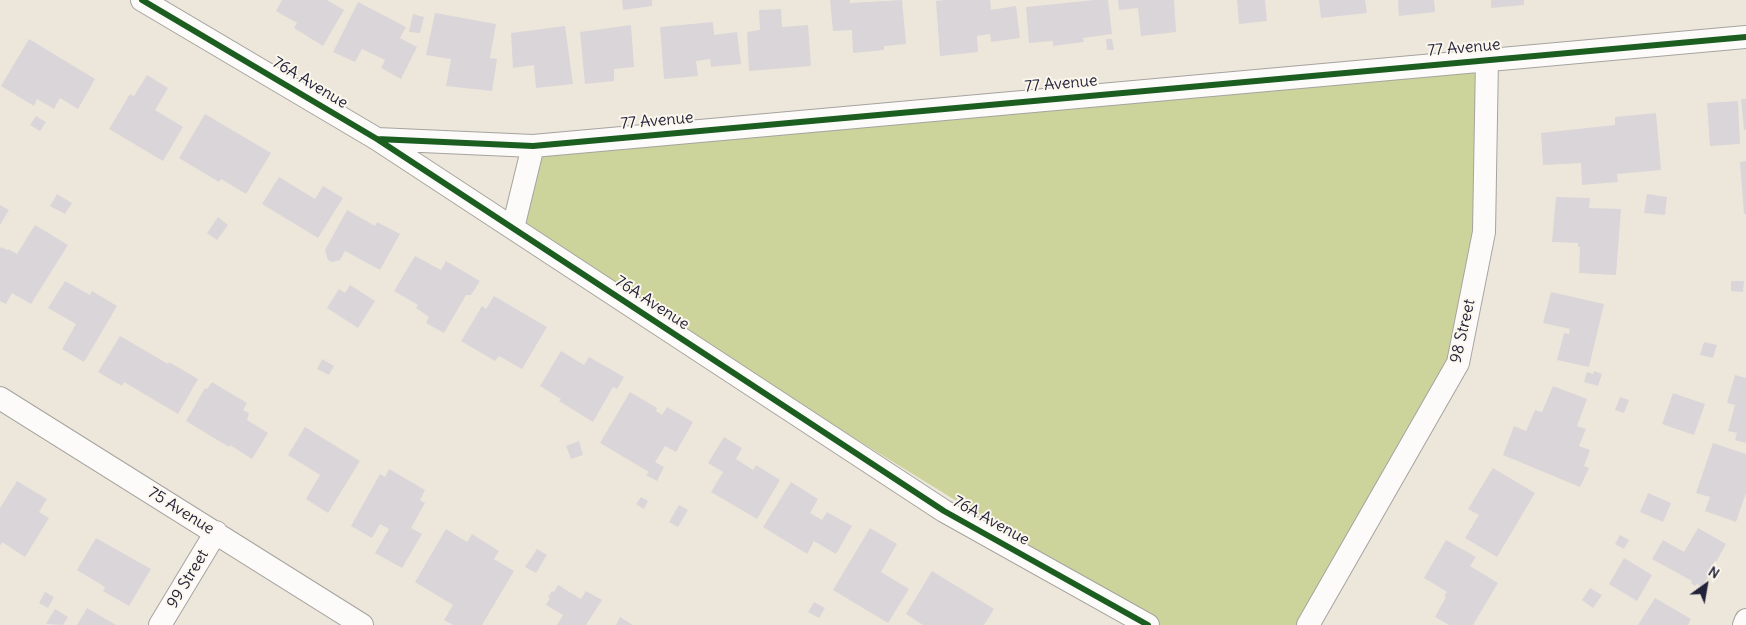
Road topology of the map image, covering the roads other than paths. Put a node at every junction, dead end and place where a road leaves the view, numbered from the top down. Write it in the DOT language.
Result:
graph roads {
  1 [pos="142,0"];
  2 [pos="1746,38"];
  3 [pos="1487,60"];
  4 [pos="377,139"];
  5 [pos="533,146"];
  6 [pos="513,228"];
  7 [pos="0,398"];
  8 [pos="216,532"];
  9 [pos="1746,620"];
  10 [pos="160,625"];
  11 [pos="362,625"];
  12 [pos="1148,625"];
  13 [pos="1308,625"];
  14 [pos="1744,625"];
  1 -- 4 [label="street, 76A Avenue"];
  2 -- 3 [label="street, 77 Avenue"];
  3 -- 5 [label="street, 77 Avenue"];
  3 -- 13 [label="street, 98 Street"];
  4 -- 5 [label="street, 77 Avenue"];
  4 -- 6 [label="street, 76A Avenue"];
  5 -- 6 [label="street"];
  6 -- 12 [label="street, 76A Avenue"];
  7 -- 8 [label="street, 75 Avenue"];
  8 -- 10 [label="street, 99 Street"];
  8 -- 11 [label="street, 75 Avenue"];
  9 -- 14 [label="street"];
}
